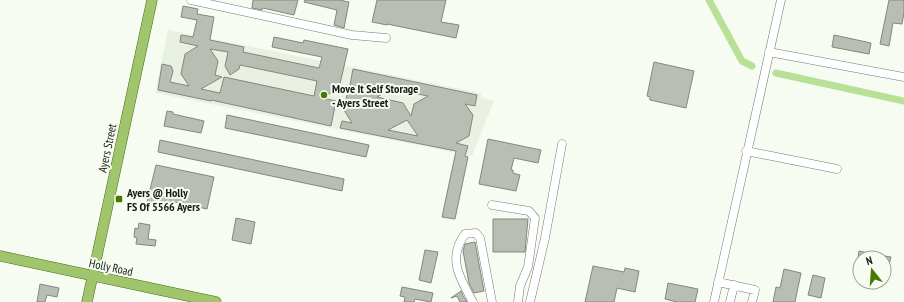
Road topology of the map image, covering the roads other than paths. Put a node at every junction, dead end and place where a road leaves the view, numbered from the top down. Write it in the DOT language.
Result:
graph roads {
  1 [pos="152,0"];
  2 [pos="191,0"];
  3 [pos="781,0"];
  4 [pos="386,38"];
  5 [pos="769,52"];
  6 [pos="904,77"];
  7 [pos="562,144"];
  8 [pos="746,151"];
  9 [pos="837,169"];
  10 [pos="492,205"];
  11 [pos="0,256"];
  12 [pos="92,276"];
  13 [pos="718,282"];
  14 [pos="734,285"];
  15 [pos="86,302"];
  16 [pos="216,302"];
  17 [pos="473,302"];
  18 [pos="492,302"];
  19 [pos="518,302"];
  20 [pos="530,302"];
  21 [pos="714,302"];
  22 [pos="730,302"];
  23 [pos="752,302"];
  1 -- 12 [label="main road, Ayers Street"];
  2 -- 4 [label="lane"];
  3 -- 5 [label="lane"];
  5 -- 6 [label="lane"];
  5 -- 8 [label="lane"];
  7 -- 20 [label="lane"];
  8 -- 9 [label="lane"];
  8 -- 13 [label="lane"];
  10 -- 19 [label="lane"];
  11 -- 12 [label="main road, Holly Road"];
  12 -- 15 [label="main road, Ayers Street"];
  12 -- 16 [label="main road, Holly Road"];
  13 -- 14 [label="lane"];
  13 -- 21 [label="lane"];
  14 -- 22 [label="lane"];
  14 -- 23 [label="lane"];
  17 -- 18 [label="lane"];
}
